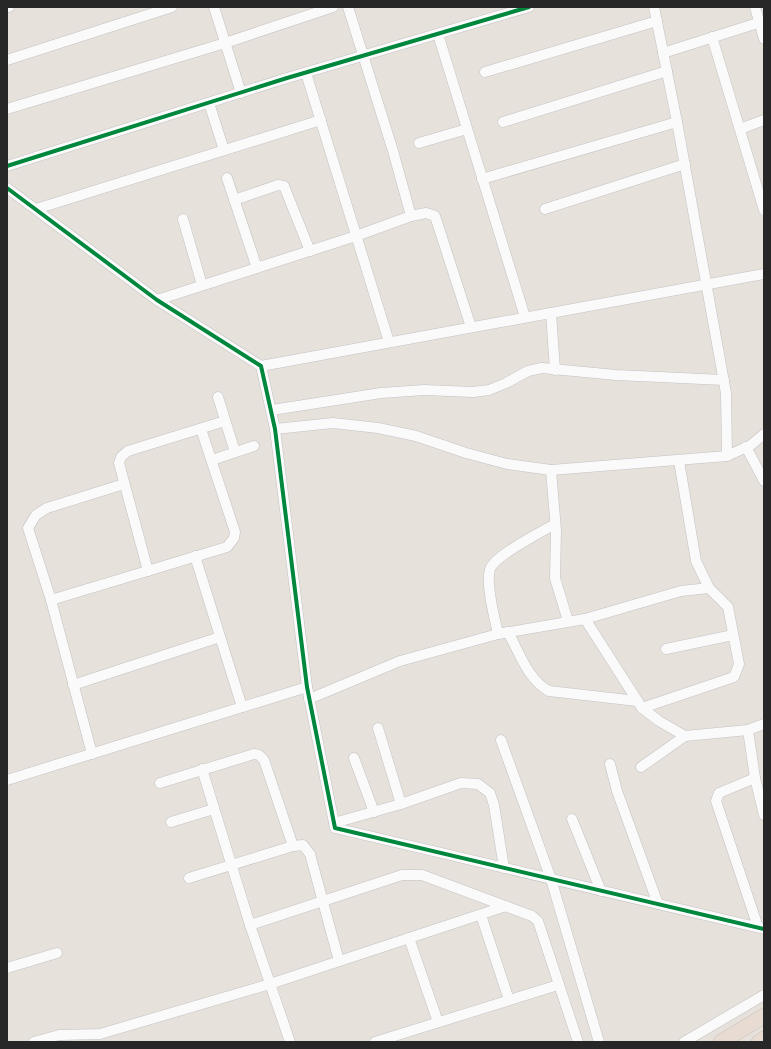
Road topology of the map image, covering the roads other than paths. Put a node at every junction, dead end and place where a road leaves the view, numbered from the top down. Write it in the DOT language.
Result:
graph roads {
  1 [pos="172,7"];
  2 [pos="214,7"];
  3 [pos="333,7"];
  4 [pos="348,7"];
  5 [pos="530,7"];
  6 [pos="654,7"];
  7 [pos="755,7"];
  8 [pos="657,21"];
  9 [pos="762,21"];
  10 [pos="438,34"];
  11 [pos="712,37"];
  12 [pos="764,39"];
  13 [pos="225,43"];
  14 [pos="663,52"];
  15 [pos="363,56"];
  16 [pos="7,60"];
  17 [pos="667,71"];
  18 [pos="485,72"];
  19 [pos="306,73"];
  20 [pos="241,93"];
  21 [pos="209,103"];
  22 [pos="7,109"];
  23 [pos="321,120"];
  24 [pos="764,120"];
  25 [pos="503,122"];
  26 [pos="677,122"];
  27 [pos="467,129"];
  28 [pos="740,129"];
  29 [pos="418,143"];
  30 [pos="224,150"];
  31 [pos="685,164"];
  32 [pos="7,166"];
  33 [pos="227,178"];
  34 [pos="482,179"];
  35 [pos="7,188"];
  36 [pos="762,194"];
  37 [pos="234,200"];
  38 [pos="36,209"];
  39 [pos="546,209"];
  40 [pos="764,210"];
  41 [pos="411,216"];
  42 [pos="183,219"];
  43 [pos="356,236"];
  44 [pos="310,251"];
  45 [pos="257,268"];
  46 [pos="764,274"];
  47 [pos="707,284"];
  48 [pos="202,285"];
  49 [pos="157,300"];
  50 [pos="551,312"];
  51 [pos="525,317"];
  52 [pos="471,327"];
  53 [pos="389,342"];
  54 [pos="261,366"];
  55 [pos="555,370"];
  56 [pos="724,380"];
  57 [pos="218,397"];
  58 [pos="272,410"];
  59 [pos="225,421"];
  60 [pos="201,428"];
  61 [pos="275,429"];
  62 [pos="764,434"];
  63 [pos="254,446"];
  64 [pos="746,447"];
  65 [pos="235,452"];
  66 [pos="727,456"];
  67 [pos="212,460"];
  68 [pos="678,460"];
  69 [pos="551,470"];
  70 [pos="764,482"];
  71 [pos="124,484"];
  72 [pos="555,524"];
  73 [pos="195,556"];
  74 [pos="148,571"];
  75 [pos="709,588"];
  76 [pos="51,600"];
  77 [pos="585,619"];
  78 [pos="568,621"];
  79 [pos="508,632"];
  80 [pos="498,634"];
  81 [pos="733,635"];
  82 [pos="220,637"];
  83 [pos="666,649"];
  84 [pos="73,685"];
  85 [pos="307,687"];
  86 [pos="309,699"];
  87 [pos="639,705"];
  88 [pos="242,707"];
  89 [pos="764,724"];
  90 [pos="378,728"];
  91 [pos="748,730"];
  92 [pos="685,736"];
  93 [pos="501,740"];
  94 [pos="92,754"];
  95 [pos="354,758"];
  96 [pos="610,764"];
  97 [pos="641,767"];
  98 [pos="202,770"];
  99 [pos="755,778"];
  100 [pos="7,780"];
  101 [pos="160,782"];
  102 [pos="400,804"];
  103 [pos="214,809"];
  104 [pos="374,812"];
  105 [pos="764,815"];
  106 [pos="572,820"];
  107 [pos="171,822"];
  108 [pos="334,823"];
  109 [pos="292,846"];
  110 [pos="231,864"];
  111 [pos="504,868"];
  112 [pos="190,878"];
  113 [pos="551,879"];
  114 [pos="601,891"];
  115 [pos="323,902"];
  116 [pos="658,904"];
  117 [pos="506,906"];
  118 [pos="482,915"];
  119 [pos="250,925"];
  120 [pos="761,928"];
  121 [pos="409,938"];
  122 [pos="57,953"];
  123 [pos="339,962"];
  124 [pos="7,968"];
  125 [pos="270,984"];
  126 [pos="558,985"];
  127 [pos="764,995"];
  128 [pos="509,1000"];
  129 [pos="764,1016"];
  130 [pos="438,1022"];
  131 [pos="101,1038"];
  132 [pos="764,1039"];
  133 [pos="34,1042"];
  134 [pos="290,1042"];
  135 [pos="375,1042"];
  136 [pos="578,1042"];
  137 [pos="599,1042"];
  138 [pos="684,1042"];
  139 [pos="721,1042"];
  140 [pos="759,1042"];
  1 -- 16 [label="street"];
  2 -- 13 [label="street"];
  3 -- 13 [label="street"];
  4 -- 15 [label="street"];
  5 -- 10 [label="street"];
  6 -- 8 [label="street"];
  7 -- 9 [label="street"];
  8 -- 14 [label="street"];
  8 -- 18 [label="street"];
  9 -- 11 [label="street"];
  9 -- 12 [label="street"];
  10 -- 15 [label="street"];
  10 -- 27 [label="street"];
  11 -- 14 [label="street"];
  11 -- 28 [label="street"];
  13 -- 20 [label="street"];
  13 -- 22 [label="street"];
  14 -- 17 [label="street"];
  15 -- 19 [label="street"];
  15 -- 41 [label="street"];
  17 -- 25 [label="street"];
  17 -- 26 [label="street"];
  19 -- 20 [label="street"];
  19 -- 23 [label="street"];
  20 -- 21 [label="street"];
  21 -- 30 [label="street"];
  21 -- 32 [label="street"];
  23 -- 30 [label="street"];
  23 -- 43 [label="street"];
  24 -- 28 [label="street"];
  26 -- 31 [label="street"];
  26 -- 34 [label="street"];
  27 -- 29 [label="street"];
  27 -- 34 [label="street"];
  28 -- 36 [label="street"];
  30 -- 38 [label="street"];
  31 -- 39 [label="street"];
  31 -- 47 [label="street"];
  33 -- 37 [label="street"];
  34 -- 51 [label="street"];
  35 -- 38 [label="street"];
  36 -- 40 [label="street"];
  37 -- 44 [label="street"];
  37 -- 45 [label="street"];
  38 -- 49 [label="street"];
  41 -- 43 [label="street"];
  41 -- 52 [label="street"];
  42 -- 48 [label="street"];
  43 -- 44 [label="street"];
  43 -- 53 [label="street"];
  44 -- 45 [label="street"];
  45 -- 48 [label="street"];
  46 -- 47 [label="street"];
  47 -- 50 [label="street"];
  47 -- 56 [label="street"];
  48 -- 49 [label="street"];
  49 -- 54 [label="street"];
  50 -- 51 [label="street"];
  50 -- 55 [label="street"];
  51 -- 52 [label="street"];
  52 -- 53 [label="street"];
  53 -- 54 [label="street"];
  54 -- 58 [label="street"];
  55 -- 56 [label="street"];
  55 -- 58 [label="street"];
  56 -- 66 [label="street"];
  57 -- 59 [label="street"];
  58 -- 61 [label="street"];
  59 -- 60 [label="street"];
  59 -- 65 [label="street"];
  60 -- 67 [label="street"];
  60 -- 71 [label="street"];
  61 -- 69 [label="street"];
  61 -- 85 [label="street"];
  62 -- 64 [label="street"];
  63 -- 65 [label="street"];
  64 -- 66 [label="street"];
  64 -- 70 [label="street"];
  65 -- 67 [label="street"];
  66 -- 68 [label="street"];
  67 -- 73 [label="street"];
  68 -- 69 [label="street"];
  68 -- 75 [label="street"];
  69 -- 72 [label="street"];
  71 -- 74 [label="street"];
  71 -- 76 [label="street"];
  72 -- 78 [label="street"];
  72 -- 80 [label="street"];
  73 -- 74 [label="street"];
  73 -- 82 [label="street"];
  74 -- 76 [label="street"];
  75 -- 77 [label="street"];
  75 -- 81 [label="street"];
  76 -- 84 [label="street"];
  77 -- 78 [label="street"];
  77 -- 87 [label="street"];
  78 -- 79 [label="street"];
  79 -- 80 [label="street"];
  79 -- 87 [label="street"];
  80 -- 86 [label="street"];
  81 -- 83 [label="street"];
  81 -- 87 [label="street"];
  82 -- 84 [label="street"];
  82 -- 88 [label="street"];
  84 -- 94 [label="street"];
  85 -- 86 [label="street"];
  85 -- 88 [label="street"];
  86 -- 108 [label="street"];
  87 -- 92 [label="street"];
  88 -- 94 [label="street"];
  89 -- 91 [label="street"];
  90 -- 102 [label="street"];
  91 -- 92 [label="street"];
  91 -- 99 [label="street"];
  92 -- 97 [label="street"];
  93 -- 113 [label="street"];
  94 -- 100 [label="street"];
  95 -- 104 [label="street"];
  96 -- 116 [label="street"];
  98 -- 101 [label="street"];
  98 -- 103 [label="street"];
  98 -- 109 [label="street"];
  99 -- 105 [label="street"];
  99 -- 120 [label="street"];
  102 -- 104 [label="street"];
  102 -- 111 [label="street"];
  103 -- 107 [label="street"];
  103 -- 110 [label="street"];
  104 -- 108 [label="street"];
  106 -- 114 [label="street"];
  108 -- 111 [label="street"];
  109 -- 110 [label="street"];
  109 -- 115 [label="street"];
  110 -- 112 [label="street"];
  110 -- 119 [label="street"];
  111 -- 113 [label="street"];
  113 -- 114 [label="street"];
  113 -- 137 [label="street"];
  114 -- 116 [label="street"];
  115 -- 117 [label="street"];
  115 -- 119 [label="street"];
  115 -- 123 [label="street"];
  116 -- 120 [label="street"];
  117 -- 118 [label="street"];
  117 -- 126 [label="street"];
  118 -- 121 [label="street"];
  118 -- 128 [label="street"];
  119 -- 125 [label="street"];
  121 -- 123 [label="street"];
  121 -- 130 [label="street"];
  122 -- 124 [label="street"];
  123 -- 125 [label="street"];
  125 -- 131 [label="street"];
  125 -- 134 [label="street"];
  126 -- 128 [label="street"];
  126 -- 136 [label="street"];
  127 -- 138 [label="street"];
  128 -- 130 [label="street"];
  129 -- 139 [label="highway"];
  130 -- 135 [label="street"];
  131 -- 133 [label="street"];
  132 -- 140 [label="highway"];
}
